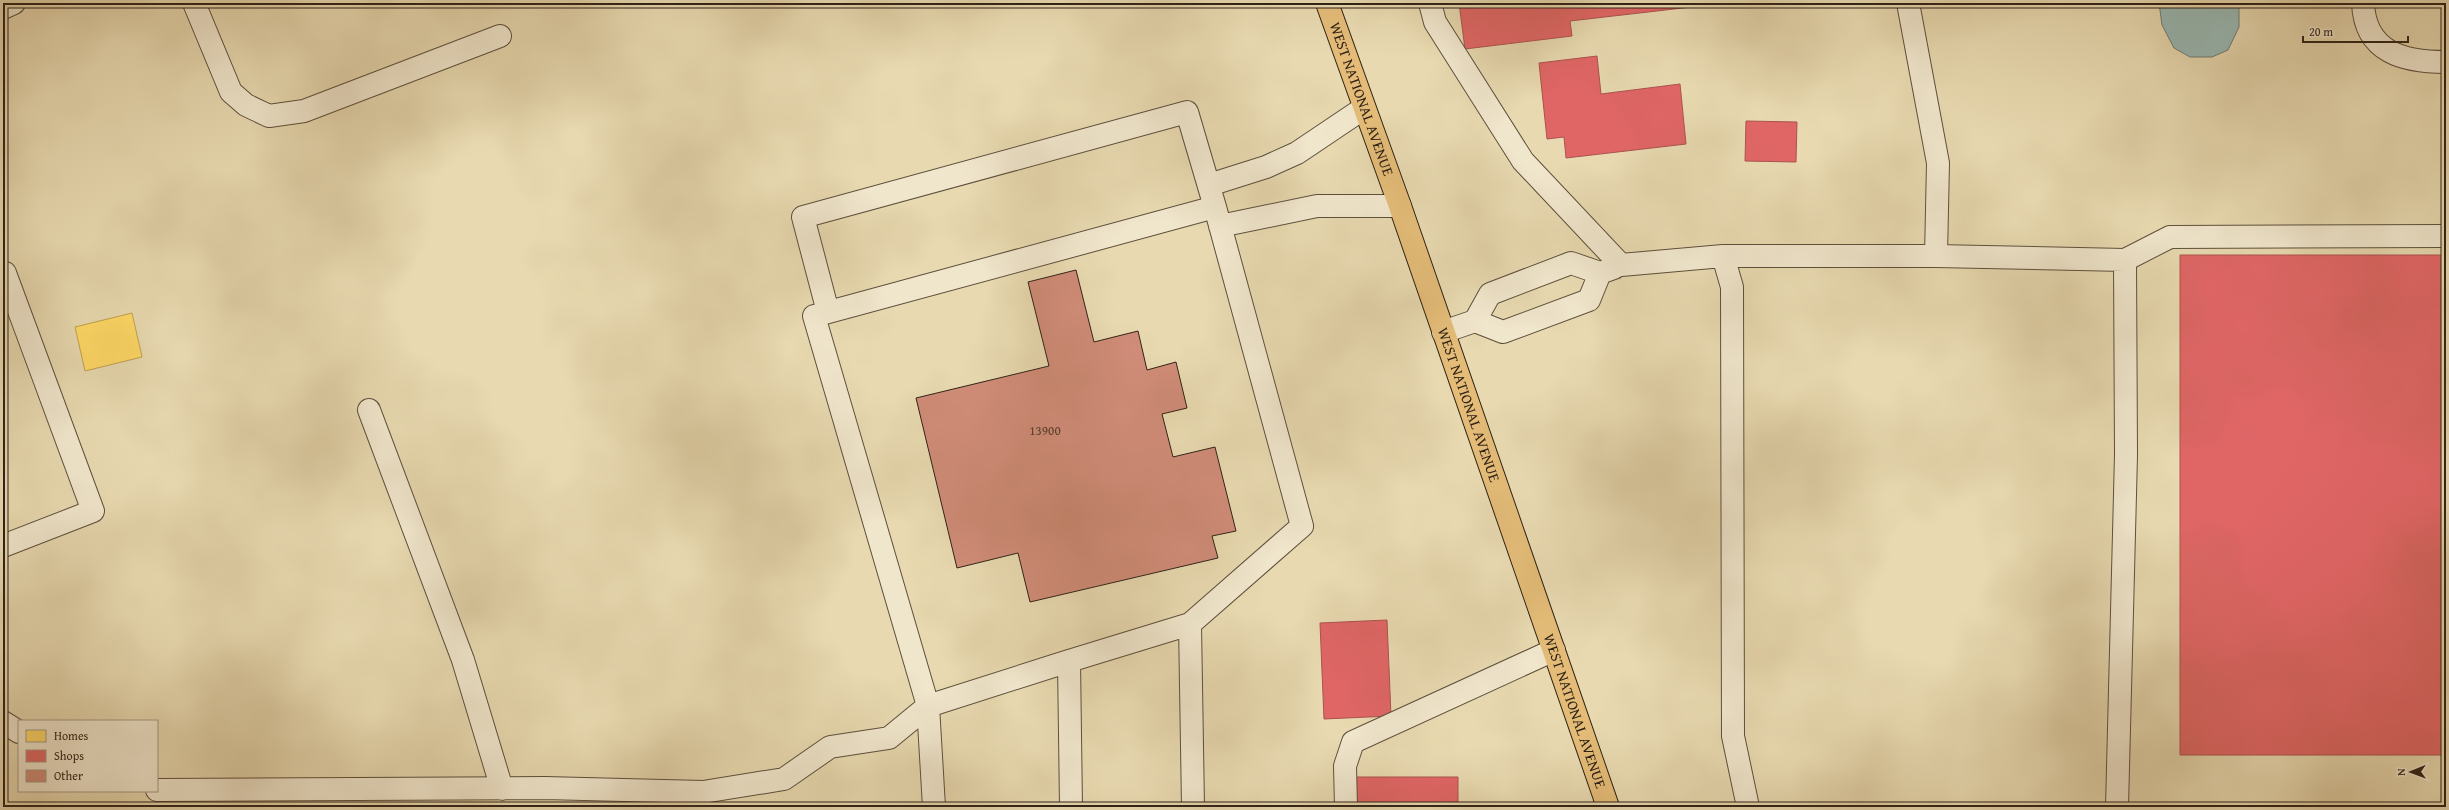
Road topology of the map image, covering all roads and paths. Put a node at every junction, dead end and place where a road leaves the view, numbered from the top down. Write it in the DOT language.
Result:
graph roads {
  1 [pos="14,3"];
  2 [pos="194,3"];
  3 [pos="1327,3"];
  4 [pos="1430,3"];
  5 [pos="1908,3"];
  6 [pos="2363,3"];
  7 [pos="3,8"];
  8 [pos="500,36"];
  9 [pos="2446,62"];
  10 [pos="1364,108"];
  11 [pos="1209,184"];
  12 [pos="1400,206"];
  13 [pos="1218,217"];
  14 [pos="2446,236"];
  15 [pos="1723,256"];
  16 [pos="1936,256"];
  17 [pos="2125,260"];
  18 [pos="1621,265"];
  19 [pos="1600,273"];
  20 [pos="3,274"];
  21 [pos="828,312"];
  22 [pos="1475,321"];
  23 [pos="1443,332"];
  24 [pos="369,410"];
  25 [pos="3,546"];
  26 [pos="1190,624"];
  27 [pos="1554,650"];
  28 [pos="1069,661"];
  29 [pos="928,706"];
  30 [pos="3,722"];
  31 [pos="18,731"];
  32 [pos="502,789"];
  33 [pos="158,790"];
  34 [pos="934,807"];
  35 [pos="1071,807"];
  36 [pos="1193,807"];
  37 [pos="1346,807"];
  38 [pos="1608,807"];
  39 [pos="1748,807"];
  40 [pos="2117,807"];
  1 -- 7 [label="lane"];
  2 -- 8 [label="lane"];
  3 -- 10 [label="main road, WEST NATIONAL AVENUE"];
  4 -- 18 [label="lane"];
  5 -- 16 [label="lane"];
  6 -- 9 [label="lane"];
  10 -- 11 [label="lane"];
  10 -- 12 [label="main road, WEST NATIONAL AVENUE"];
  11 -- 13 [label="lane"];
  11 -- 21 [label="lane"];
  12 -- 13 [label="lane"];
  12 -- 23 [label="main road, WEST NATIONAL AVENUE"];
  13 -- 21 [label="lane"];
  13 -- 26 [label="lane"];
  14 -- 17 [label="lane"];
  15 -- 16 [label="lane"];
  15 -- 18 [label="lane"];
  15 -- 39 [label="lane"];
  16 -- 17 [label="lane"];
  17 -- 40 [label="lane"];
  18 -- 19 [label="lane"];
  19 -- 22 [label="lane"];
  19 -- 22 [label="lane"];
  20 -- 25 [label="lane"];
  21 -- 29 [label="lane"];
  22 -- 23 [label="lane"];
  23 -- 27 [label="main road, WEST NATIONAL AVENUE"];
  24 -- 32 [label="lane"];
  26 -- 28 [label="lane"];
  26 -- 36 [label="lane"];
  27 -- 37 [label="lane"];
  27 -- 38 [label="main road, WEST NATIONAL AVENUE"];
  28 -- 29 [label="lane"];
  28 -- 35 [label="lane"];
  29 -- 32 [label="lane"];
  29 -- 34 [label="lane"];
  30 -- 31 [label="lane"];
  32 -- 33 [label="lane"];
}
